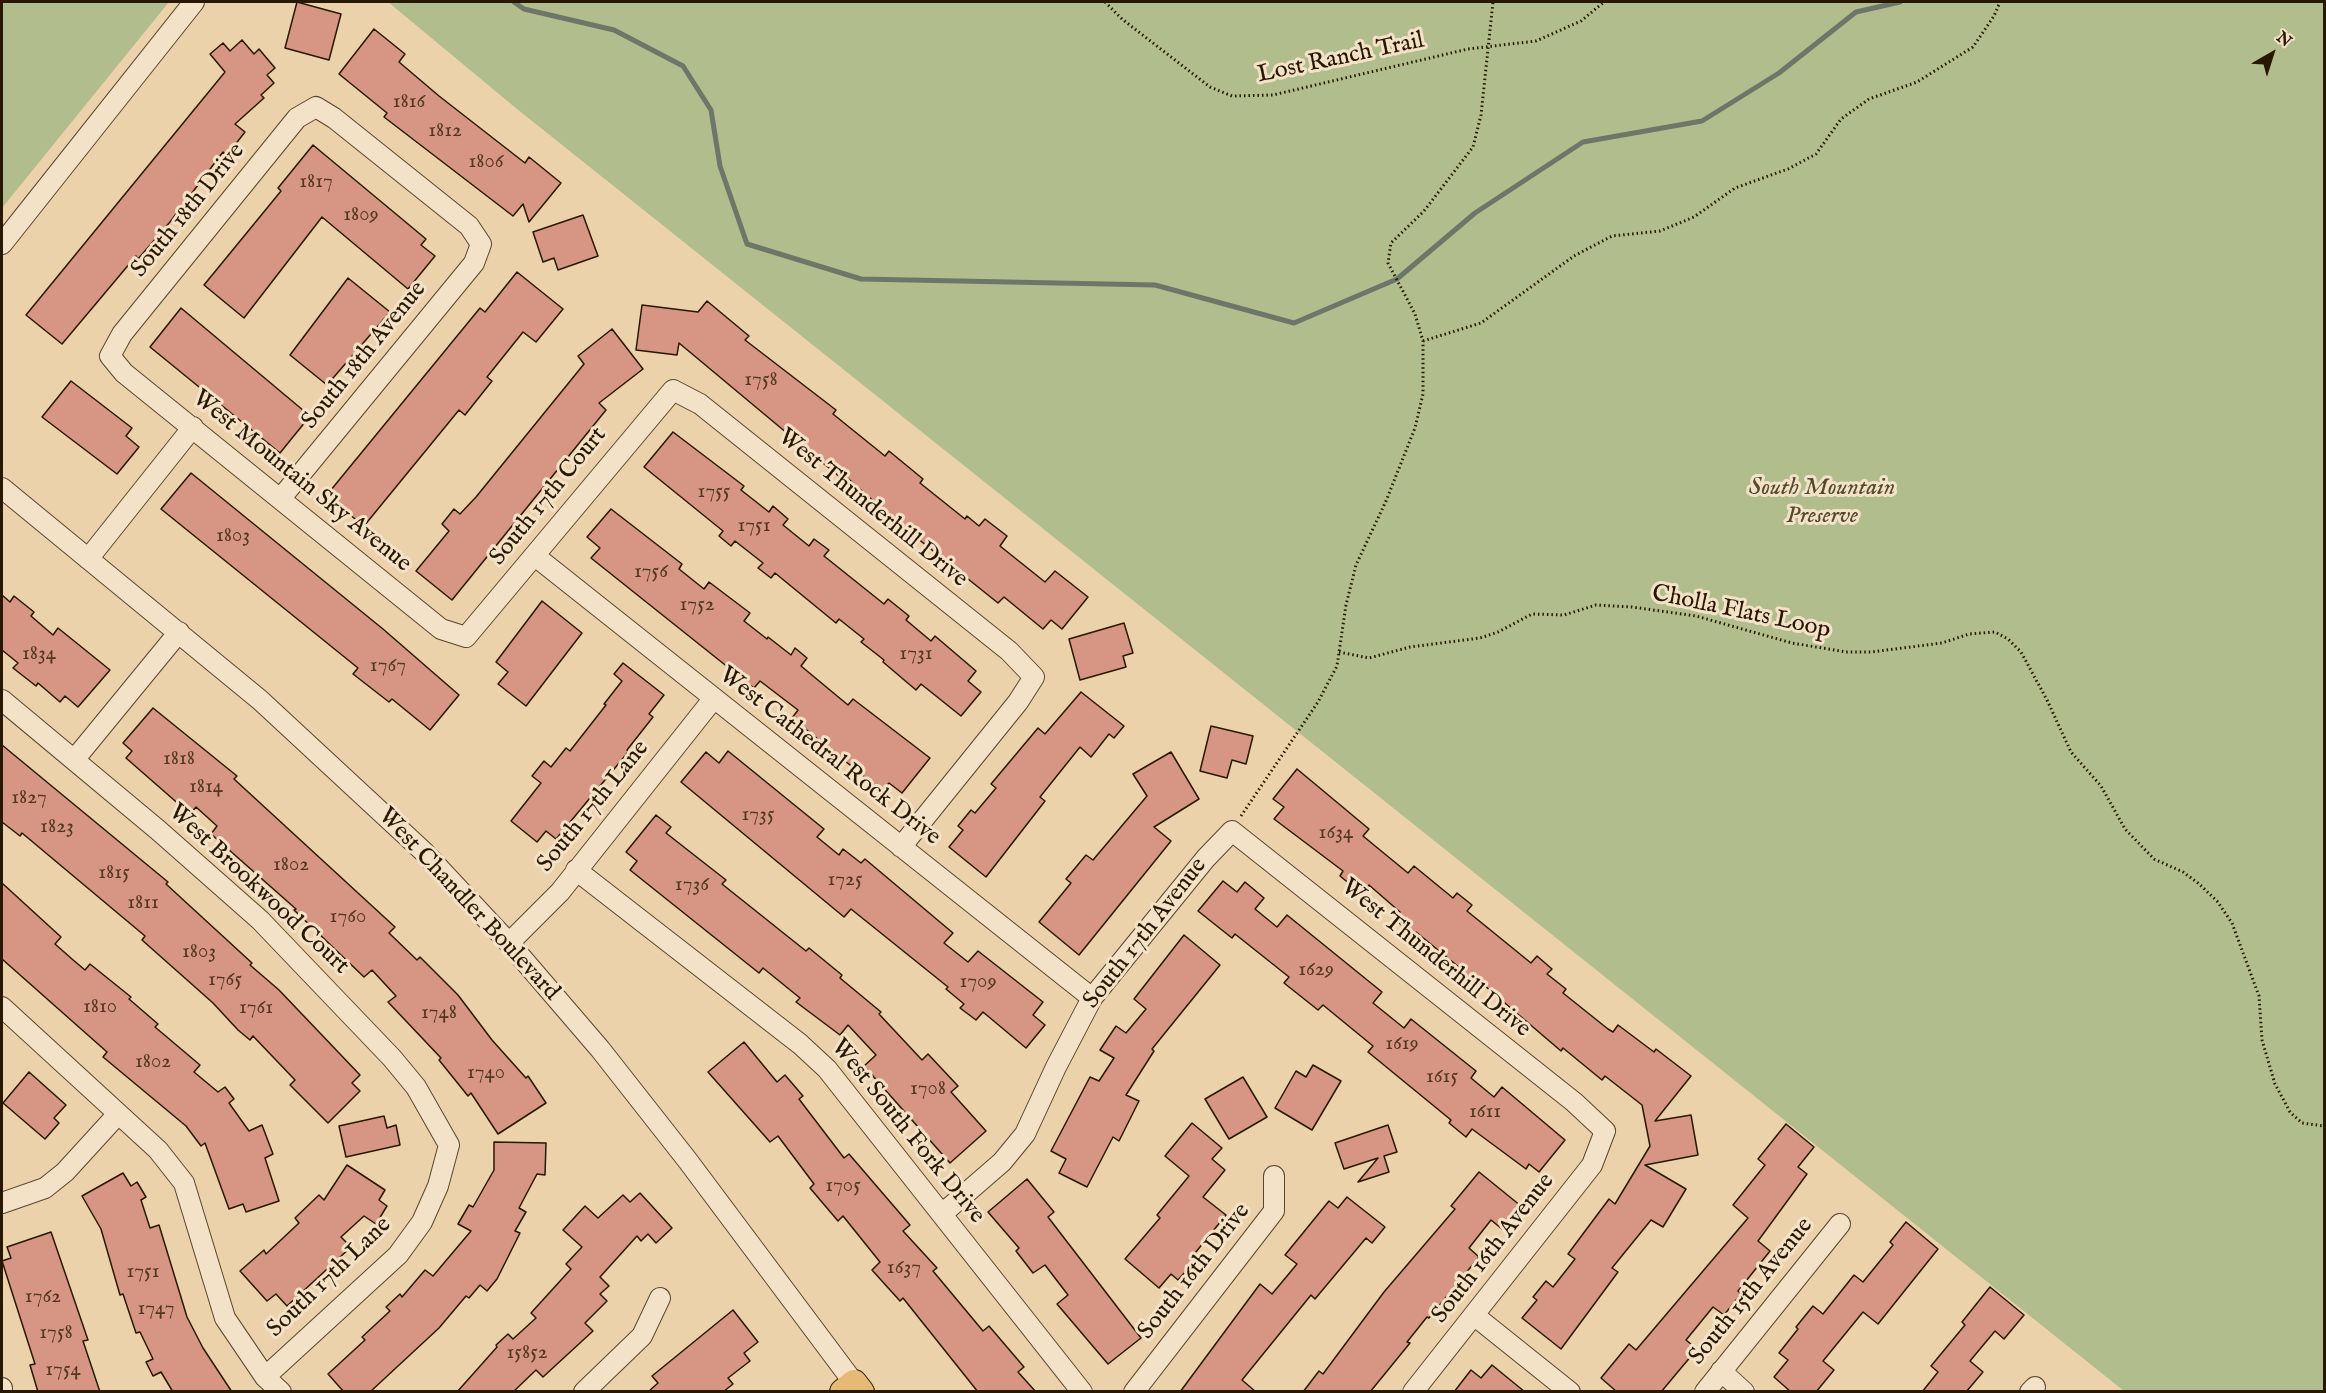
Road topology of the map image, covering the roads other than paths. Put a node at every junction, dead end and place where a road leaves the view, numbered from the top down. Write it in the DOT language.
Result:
graph roads {
  1 [pos="194,2"];
  2 [pos="316,107"];
  3 [pos="2,244"];
  4 [pos="110,356"];
  5 [pos="673,390"];
  6 [pos="194,427"];
  7 [pos="2,488"];
  8 [pos="281,498"];
  9 [pos="535,556"];
  10 [pos="88,558"];
  11 [pos="178,632"];
  12 [pos="466,637"];
  13 [pos="714,698"];
  14 [pos="2,700"];
  15 [pos="74,760"];
  16 [pos="1232,831"];
  17 [pos="901,847"];
  18 [pos="576,870"];
  19 [pos="509,943"];
  20 [pos="1092,998"];
  21 [pos="2,1007"];
  22 [pos="118,1114"];
  23 [pos="1605,1131"];
  24 [pos="449,1144"];
  25 [pos="1274,1176"];
  26 [pos="2,1203"];
  27 [pos="942,1214"];
  28 [pos="1840,1224"];
  29 [pos="660,1298"];
  30 [pos="1475,1316"];
  31 [pos="1720,1371"];
  32 [pos="265,1377"];
  33 [pos="853,1389"];
  34 [pos="281,1392"];
  35 [pos="584,1392"];
  36 [pos="1082,1392"];
  37 [pos="1134,1392"];
  38 [pos="1413,1392"];
  39 [pos="1570,1392"];
  40 [pos="1705,1392"];
  41 [pos="1744,1392"];
  1 -- 3 [label="street"];
  2 -- 4 [label="street, South 18th Drive"];
  2 -- 8 [label="street, South 18th Avenue"];
  4 -- 6 [label="street, West Mountain Sky Avenue"];
  5 -- 9 [label="street, South 17th Court"];
  5 -- 17 [label="street, West Thunderhill Drive"];
  6 -- 8 [label="street, West Mountain Sky Avenue"];
  6 -- 10 [label="street"];
  7 -- 10 [label="street, West Chandler Boulevard"];
  8 -- 12 [label="street, West Mountain Sky Avenue"];
  9 -- 12 [label="street, South 17th Court"];
  9 -- 13 [label="street, West Cathedral Rock Drive"];
  10 -- 11 [label="street, West Chandler Boulevard"];
  11 -- 15 [label="street"];
  11 -- 19 [label="street, West Chandler Boulevard"];
  13 -- 17 [label="street, West Cathedral Rock Drive"];
  13 -- 18 [label="street, South 17th Lane"];
  14 -- 15 [label="street, West Brookwood Court"];
  15 -- 24 [label="street, West Brookwood Court"];
  16 -- 20 [label="street, South 17th Avenue"];
  16 -- 23 [label="street, West Thunderhill Drive"];
  17 -- 20 [label="street, West Cathedral Rock Drive"];
  18 -- 19 [label="street, South 17th Lane"];
  18 -- 27 [label="street, West South Fork Drive"];
  19 -- 33 [label="street, West Chandler Boulevard"];
  20 -- 27 [label="street, South 17th Avenue"];
  21 -- 22 [label="street"];
  22 -- 26 [label="street"];
  22 -- 32 [label="street"];
  23 -- 30 [label="street, South 16th Avenue"];
  24 -- 32 [label="street, South 17th Lane"];
  25 -- 37 [label="street, South 16th Drive"];
  27 -- 36 [label="street, West South Fork Drive"];
  28 -- 31 [label="street, South 15th Avenue"];
  29 -- 35 [label="street"];
  30 -- 38 [label="street, South 16th Avenue"];
  30 -- 39 [label="street"];
  31 -- 40 [label="street, South 15th Avenue"];
  31 -- 41 [label="street"];
  32 -- 34 [label="street"];
}
